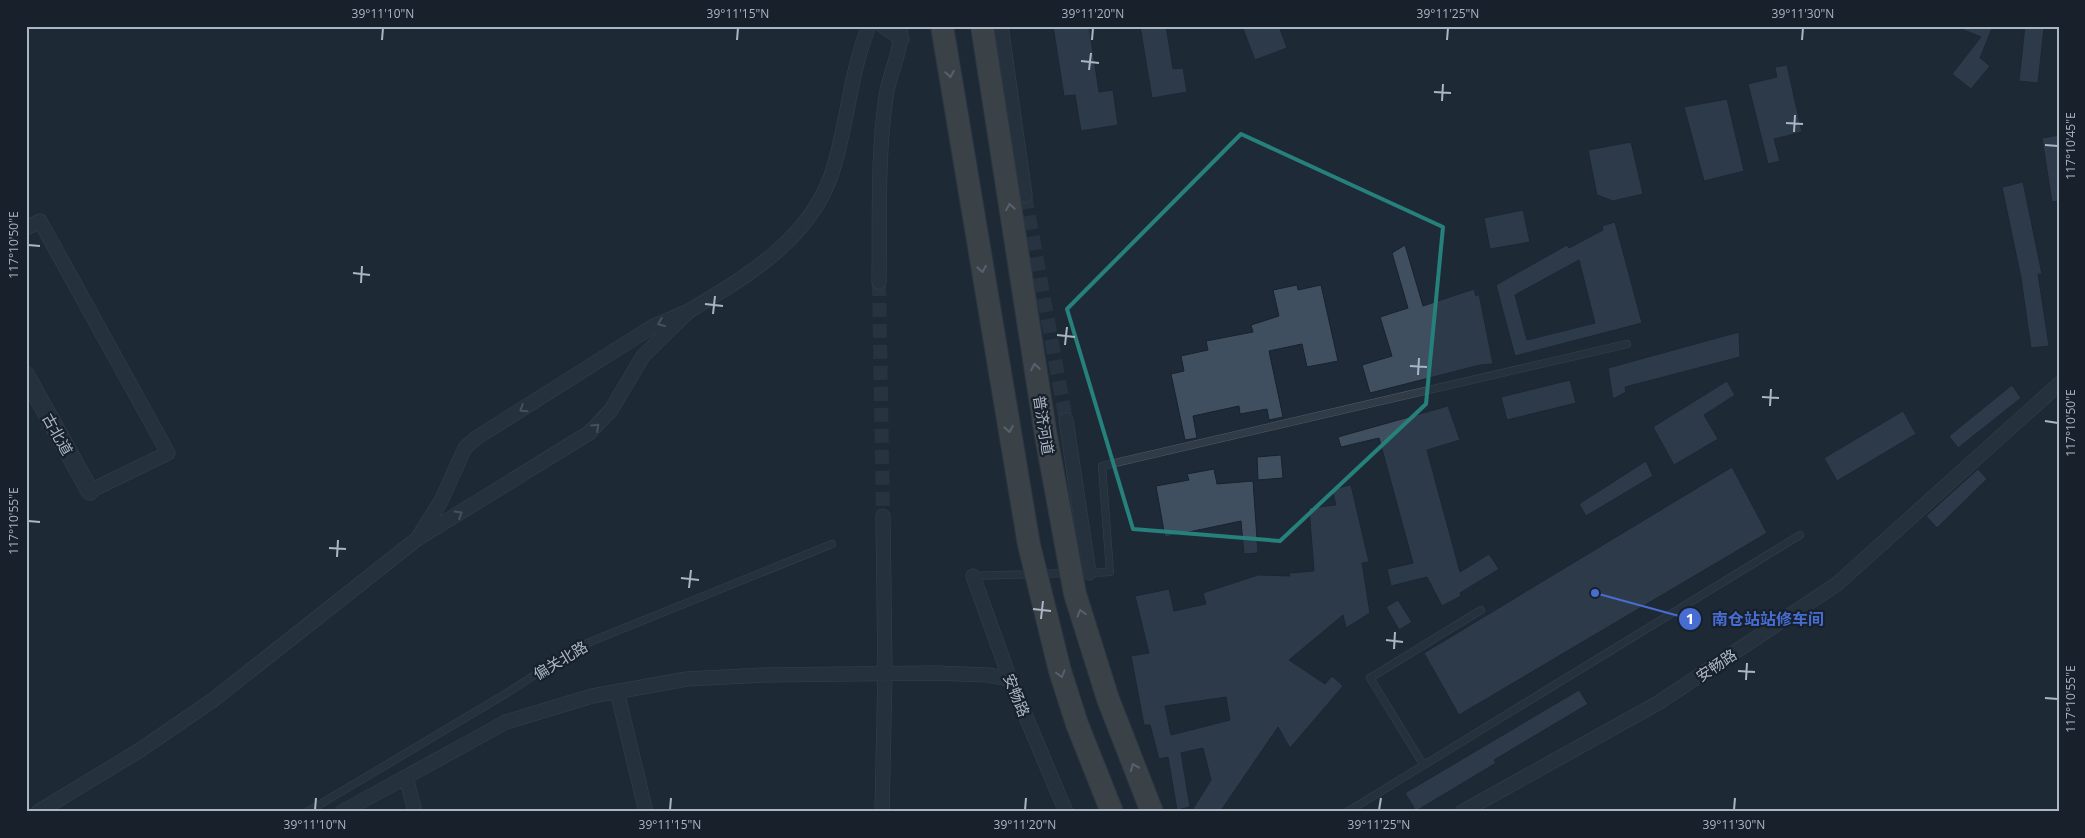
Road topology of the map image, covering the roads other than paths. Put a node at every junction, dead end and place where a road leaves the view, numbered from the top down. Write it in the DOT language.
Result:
graph roads {
  1 [pos="883,26"];
  2 [pos="942,26"];
  3 [pos="982,26"];
  4 [pos="1001,26"];
  5 [pos="871,27"];
  6 [pos="901,33"];
  7 [pos="1025,195"];
  8 [pos="26,228"];
  9 [pos="880,282"];
  10 [pos="689,311"];
  11 [pos="1627,344"];
  12 [pos="26,376"];
  13 [pos="2059,384"];
  14 [pos="1066,420"];
  15 [pos="90,491"];
  16 [pos="883,516"];
  17 [pos="1800,535"];
  18 [pos="417,539"];
  19 [pos="832,544"];
  20 [pos="1089,573"];
  21 [pos="972,576"];
  22 [pos="1481,610"];
  23 [pos="885,673"];
  24 [pos="1010,679"];
  25 [pos="616,691"];
  26 [pos="1423,764"];
  27 [pos="406,777"];
  28 [pos="38,812"];
  29 [pos="306,812"];
  30 [pos="342,812"];
  31 [pos="415,812"];
  32 [pos="646,812"];
  33 [pos="882,812"];
  34 [pos="1066,812"];
  35 [pos="1112,812"];
  36 [pos="1152,812"];
  37 [pos="1347,812"];
  38 [pos="1462,812"];
  1 -- 6 [label="street"];
  2 -- 35 [label="highway, one-way, bridge"];
  36 -- 3 [label="highway, 普济河道, one-way, bridge"];
  4 -- 7 [label="street"];
  5 -- 10 [label="street"];
  6 -- 9 [label="street"];
  8 -- 15 [label="street"];
  18 -- 10 [label="street, one-way"];
  10 -- 18 [label="street, one-way"];
  11 -- 20 [label="lane"];
  12 -- 15 [label="street, 古北道"];
  13 -- 38 [label="street, 安畅路"];
  14 -- 20 [label="street"];
  16 -- 23 [label="street"];
  17 -- 26 [label="lane"];
  18 -- 28 [label="street"];
  19 -- 29 [label="lane, 偏关北路"];
  20 -- 21 [label="lane"];
  21 -- 24 [label="street, 安畅路"];
  22 -- 26 [label="lane"];
  23 -- 24 [label="street"];
  23 -- 25 [label="street"];
  23 -- 33 [label="street"];
  24 -- 34 [label="street, 安畅路"];
  25 -- 27 [label="street"];
  25 -- 32 [label="street"];
  26 -- 37 [label="lane"];
  27 -- 30 [label="street"];
  27 -- 31 [label="street"];
}
